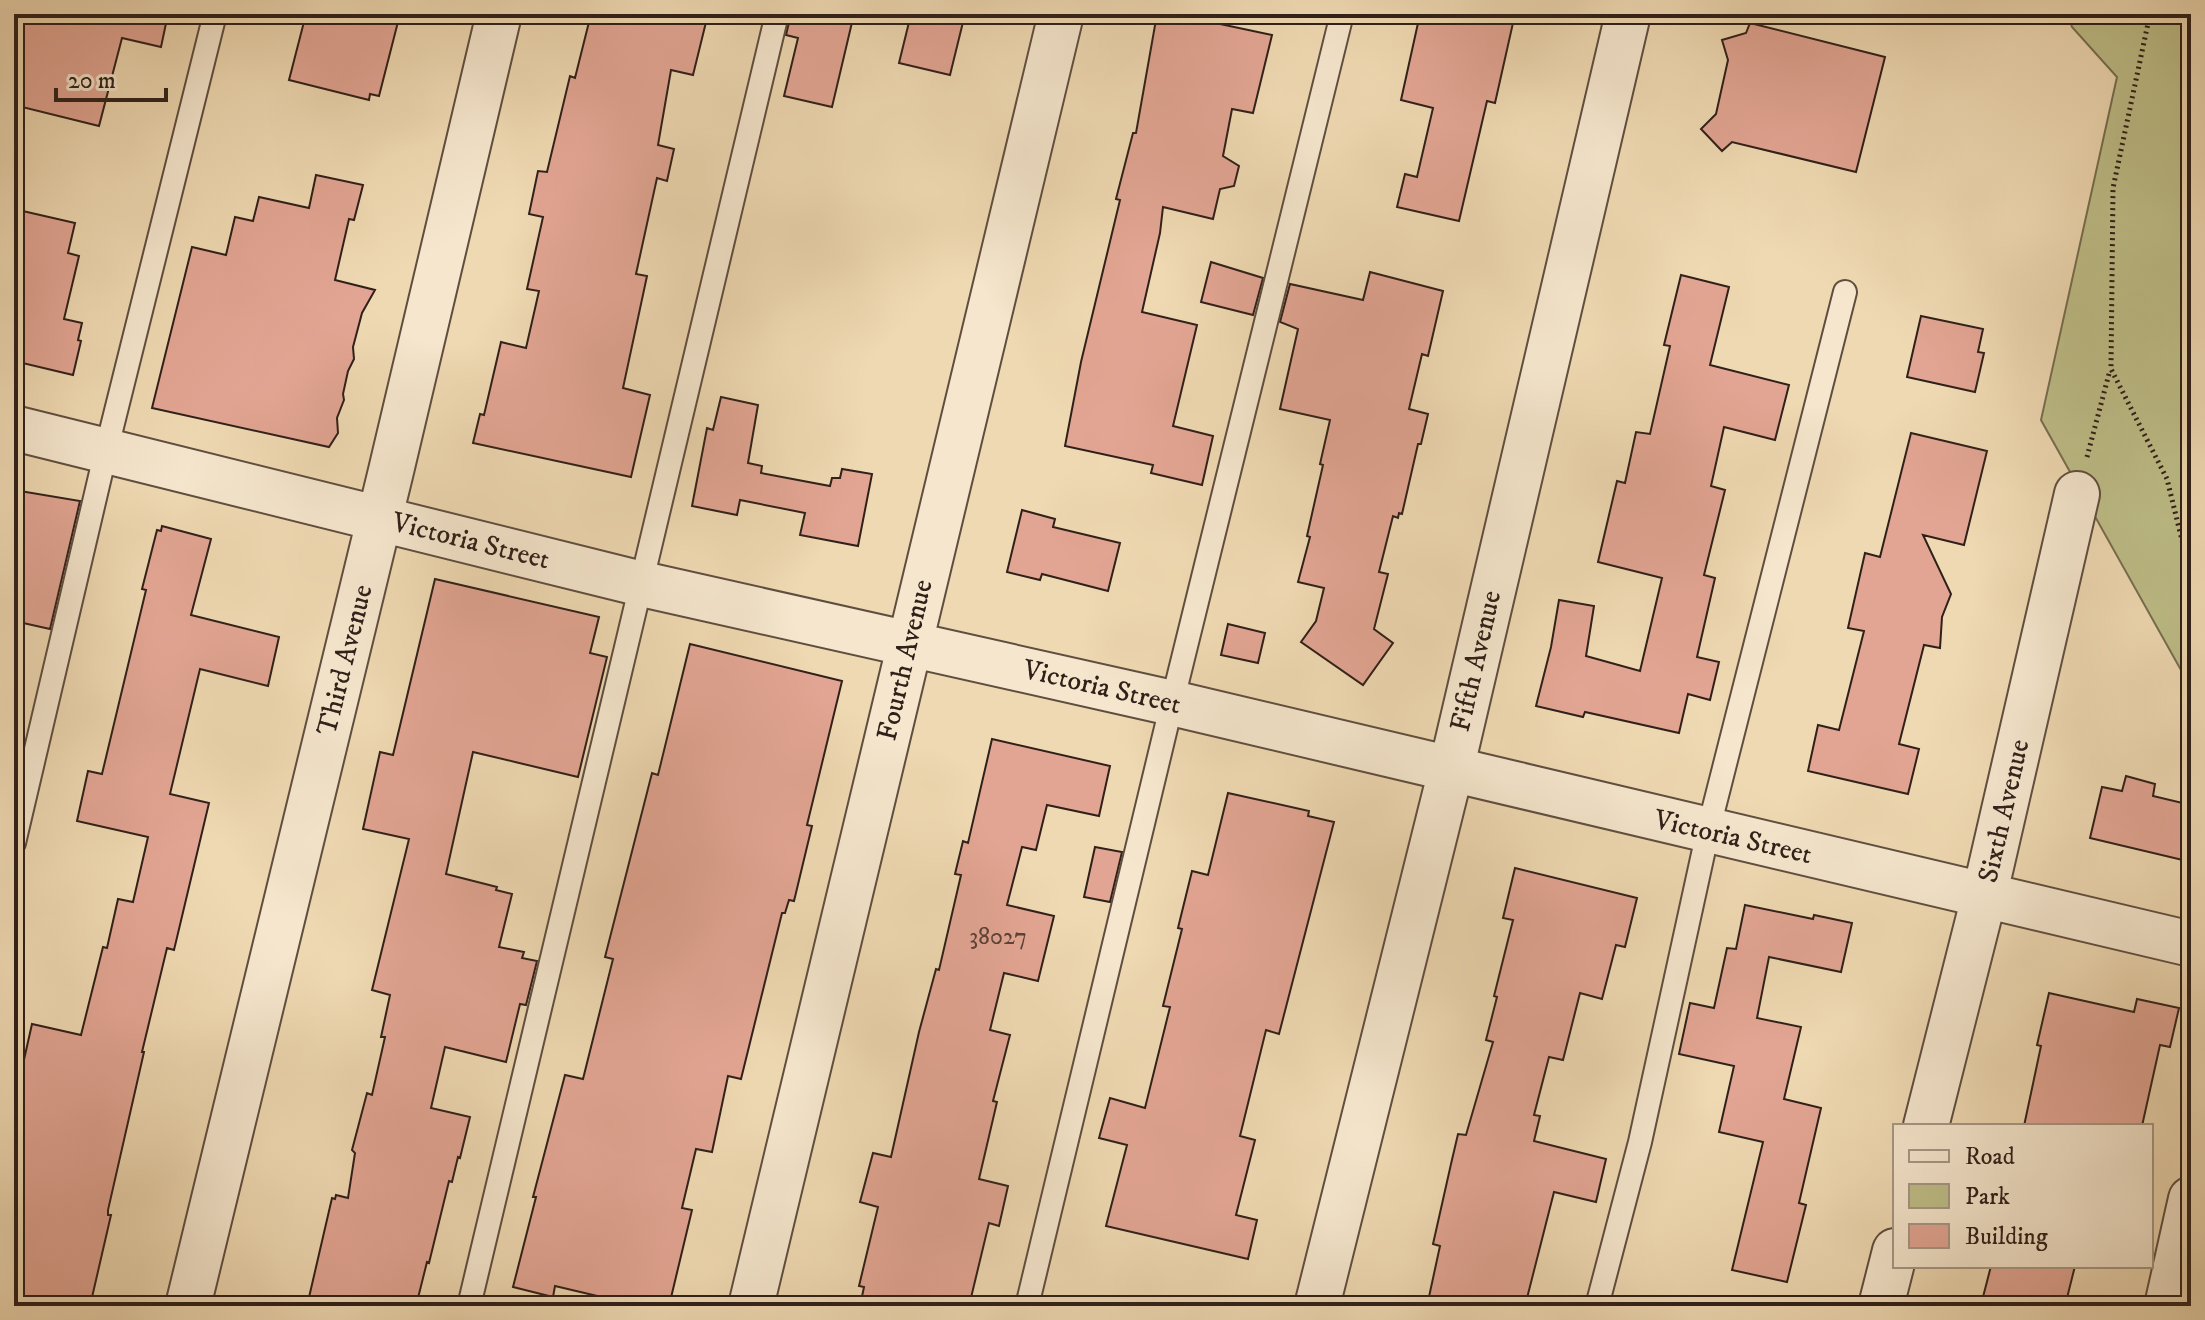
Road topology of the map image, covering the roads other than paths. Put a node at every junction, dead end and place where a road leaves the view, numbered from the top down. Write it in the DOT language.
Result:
graph roads {
  1 [pos="215,14"];
  2 [pos="499,14"];
  3 [pos="777,14"];
  4 [pos="1061,14"];
  5 [pos="1342,14"];
  6 [pos="1628,14"];
  7 [pos="1845,292"];
  8 [pos="14,428"];
  9 [pos="106,451"];
  10 [pos="2077,494"];
  11 [pos="379,518"];
  12 [pos="642,584"];
  13 [pos="908,643"];
  14 [pos="1172,703"];
  15 [pos="1451,770"];
  16 [pos="1708,831"];
  17 [pos="14,843"];
  18 [pos="1984,897"];
  19 [pos="2191,944"];
  20 [pos="1927,1124"];
  21 [pos="2191,1199"];
  22 [pos="1893,1259"];
  23 [pos="188,1306"];
  24 [pos="469,1306"];
  25 [pos="751,1306"];
  26 [pos="1027,1306"];
  27 [pos="1317,1306"];
  28 [pos="1597,1306"];
  29 [pos="1881,1306"];
  30 [pos="2167,1306"];
  1 -- 9 [label="lane"];
  2 -- 11 [label="street, Third Avenue"];
  3 -- 12 [label="lane"];
  4 -- 13 [label="street, Fourth Avenue"];
  5 -- 14 [label="lane"];
  6 -- 15 [label="street, Fifth Avenue"];
  7 -- 16 [label="lane"];
  8 -- 9 [label="street, Victoria Street"];
  9 -- 11 [label="street, Victoria Street"];
  9 -- 17 [label="lane"];
  10 -- 18 [label="street, Sixth Avenue"];
  11 -- 12 [label="street, Victoria Street"];
  11 -- 23 [label="street, Third Avenue"];
  12 -- 13 [label="street, Victoria Street"];
  12 -- 24 [label="lane"];
  13 -- 14 [label="street, Victoria Street"];
  13 -- 25 [label="street, Fourth Avenue"];
  14 -- 15 [label="street, Victoria Street"];
  14 -- 26 [label="lane"];
  15 -- 16 [label="street, Victoria Street"];
  15 -- 27 [label="street, Fifth Avenue"];
  16 -- 18 [label="street, Victoria Street"];
  16 -- 28 [label="lane"];
  18 -- 19 [label="street, Victoria Street"];
  18 -- 20 [label="street, Sixth Avenue"];
  21 -- 30 [label="street"];
  22 -- 29 [label="street"];
}
